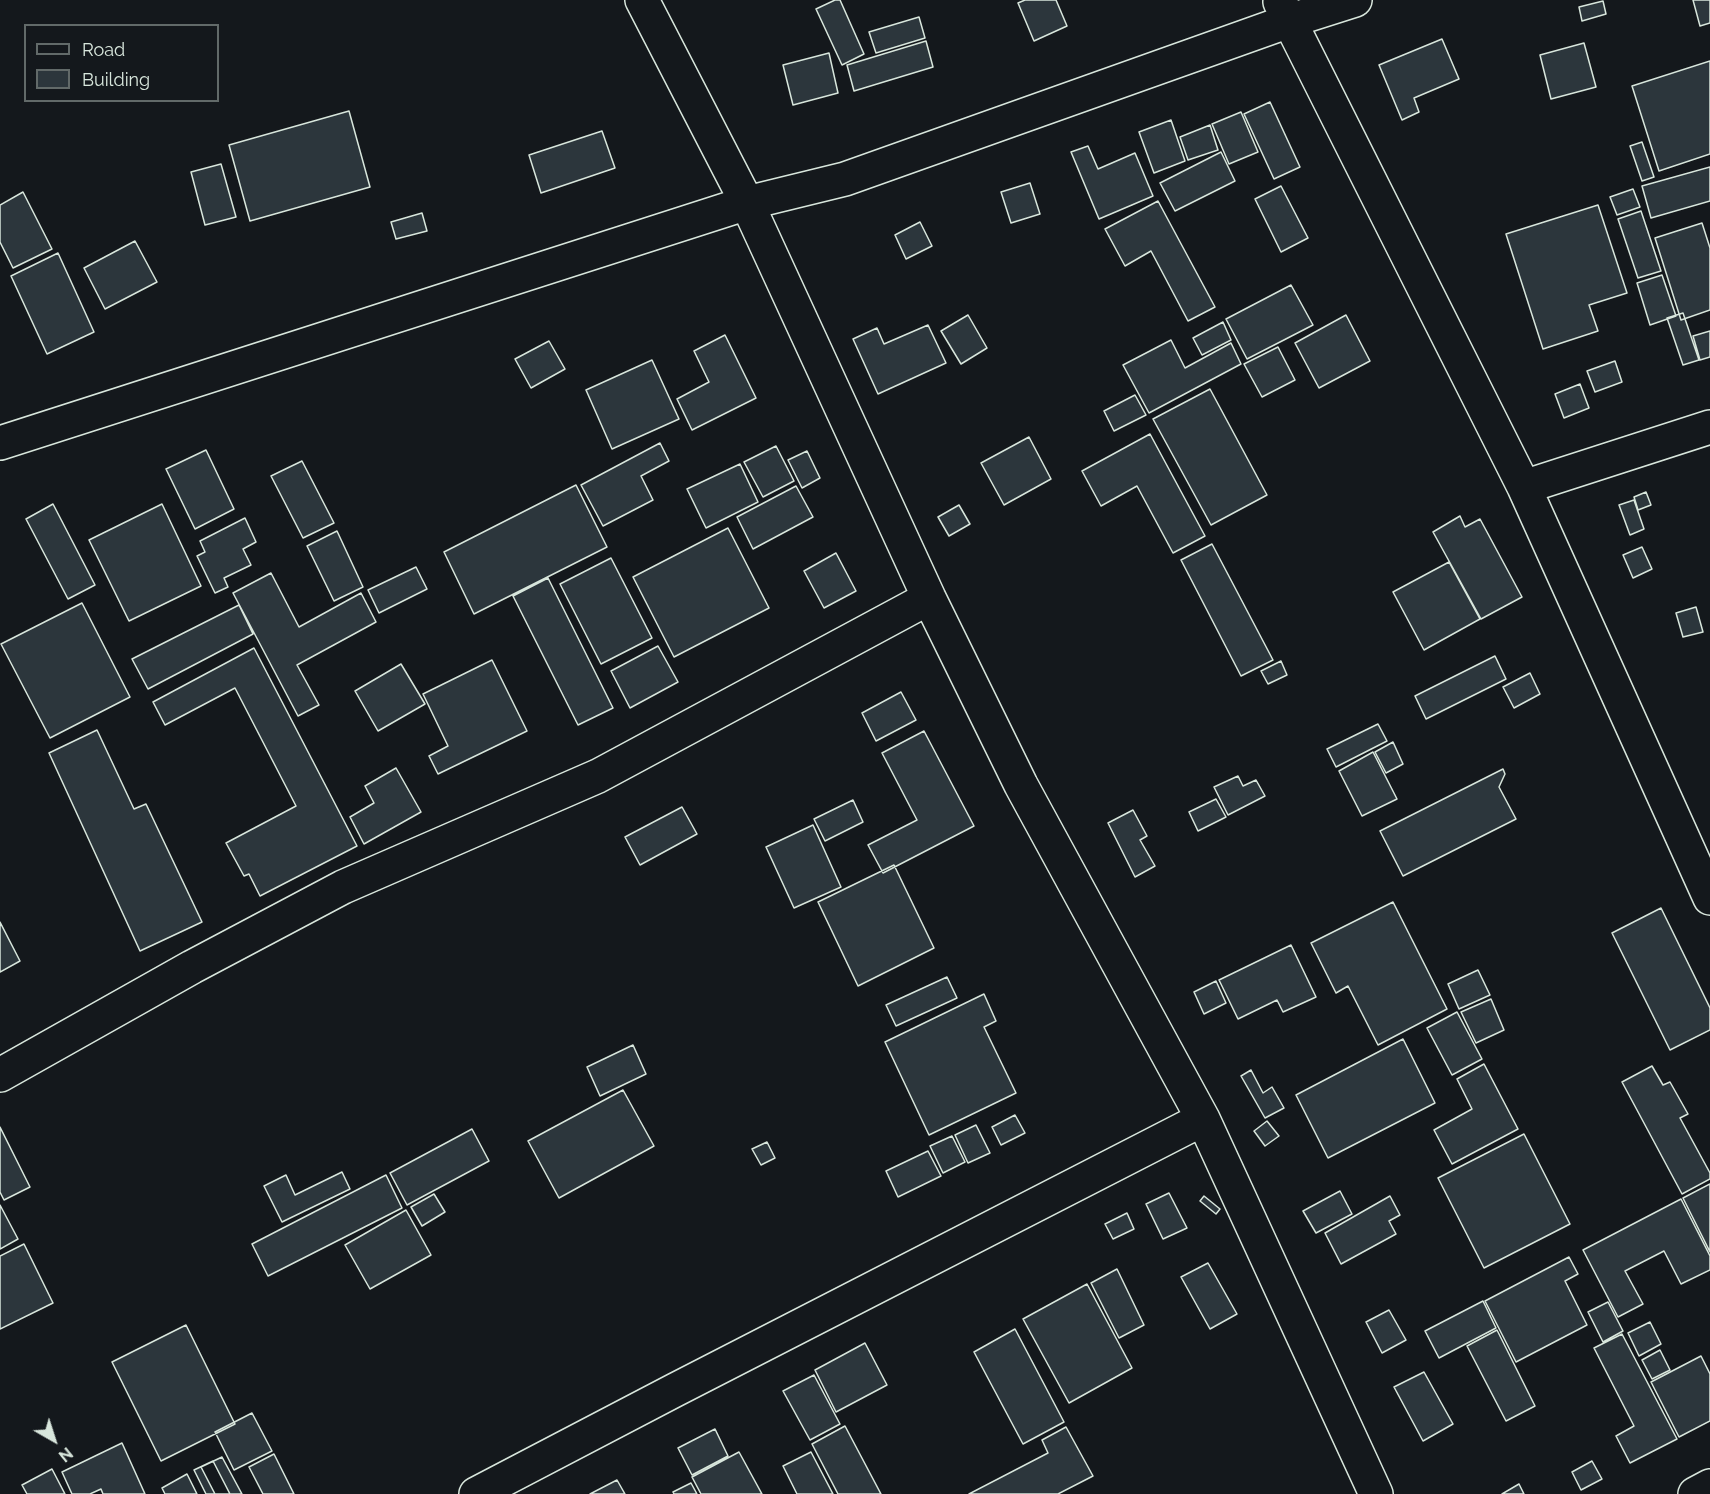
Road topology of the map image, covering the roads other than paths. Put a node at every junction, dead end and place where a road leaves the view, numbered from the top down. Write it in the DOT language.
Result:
graph roads {
  1 [pos="642,0"];
  2 [pos="1355,0"];
  3 [pos="1284,10"];
  4 [pos="747,203"];
  5 [pos="1710,427"];
  6 [pos="0,443"];
  7 [pos="1524,487"];
  8 [pos="929,598"];
  9 [pos="1710,898"];
  10 [pos="0,1076"];
  11 [pos="1203,1119"];
  12 [pos="1710,1486"];
  13 [pos="476,1494"];
  14 [pos="1376,1494"];
  15 [pos="1695,1494"];
  1 -- 4 [label="street"];
  2 -- 3 [label="street"];
  3 -- 4 [label="street"];
  3 -- 7 [label="street"];
  4 -- 6 [label="street"];
  4 -- 8 [label="street"];
  5 -- 7 [label="street"];
  7 -- 9 [label="street"];
  8 -- 10 [label="street"];
  8 -- 11 [label="street"];
  11 -- 13 [label="street"];
  11 -- 14 [label="street"];
  12 -- 15 [label="street"];
}
